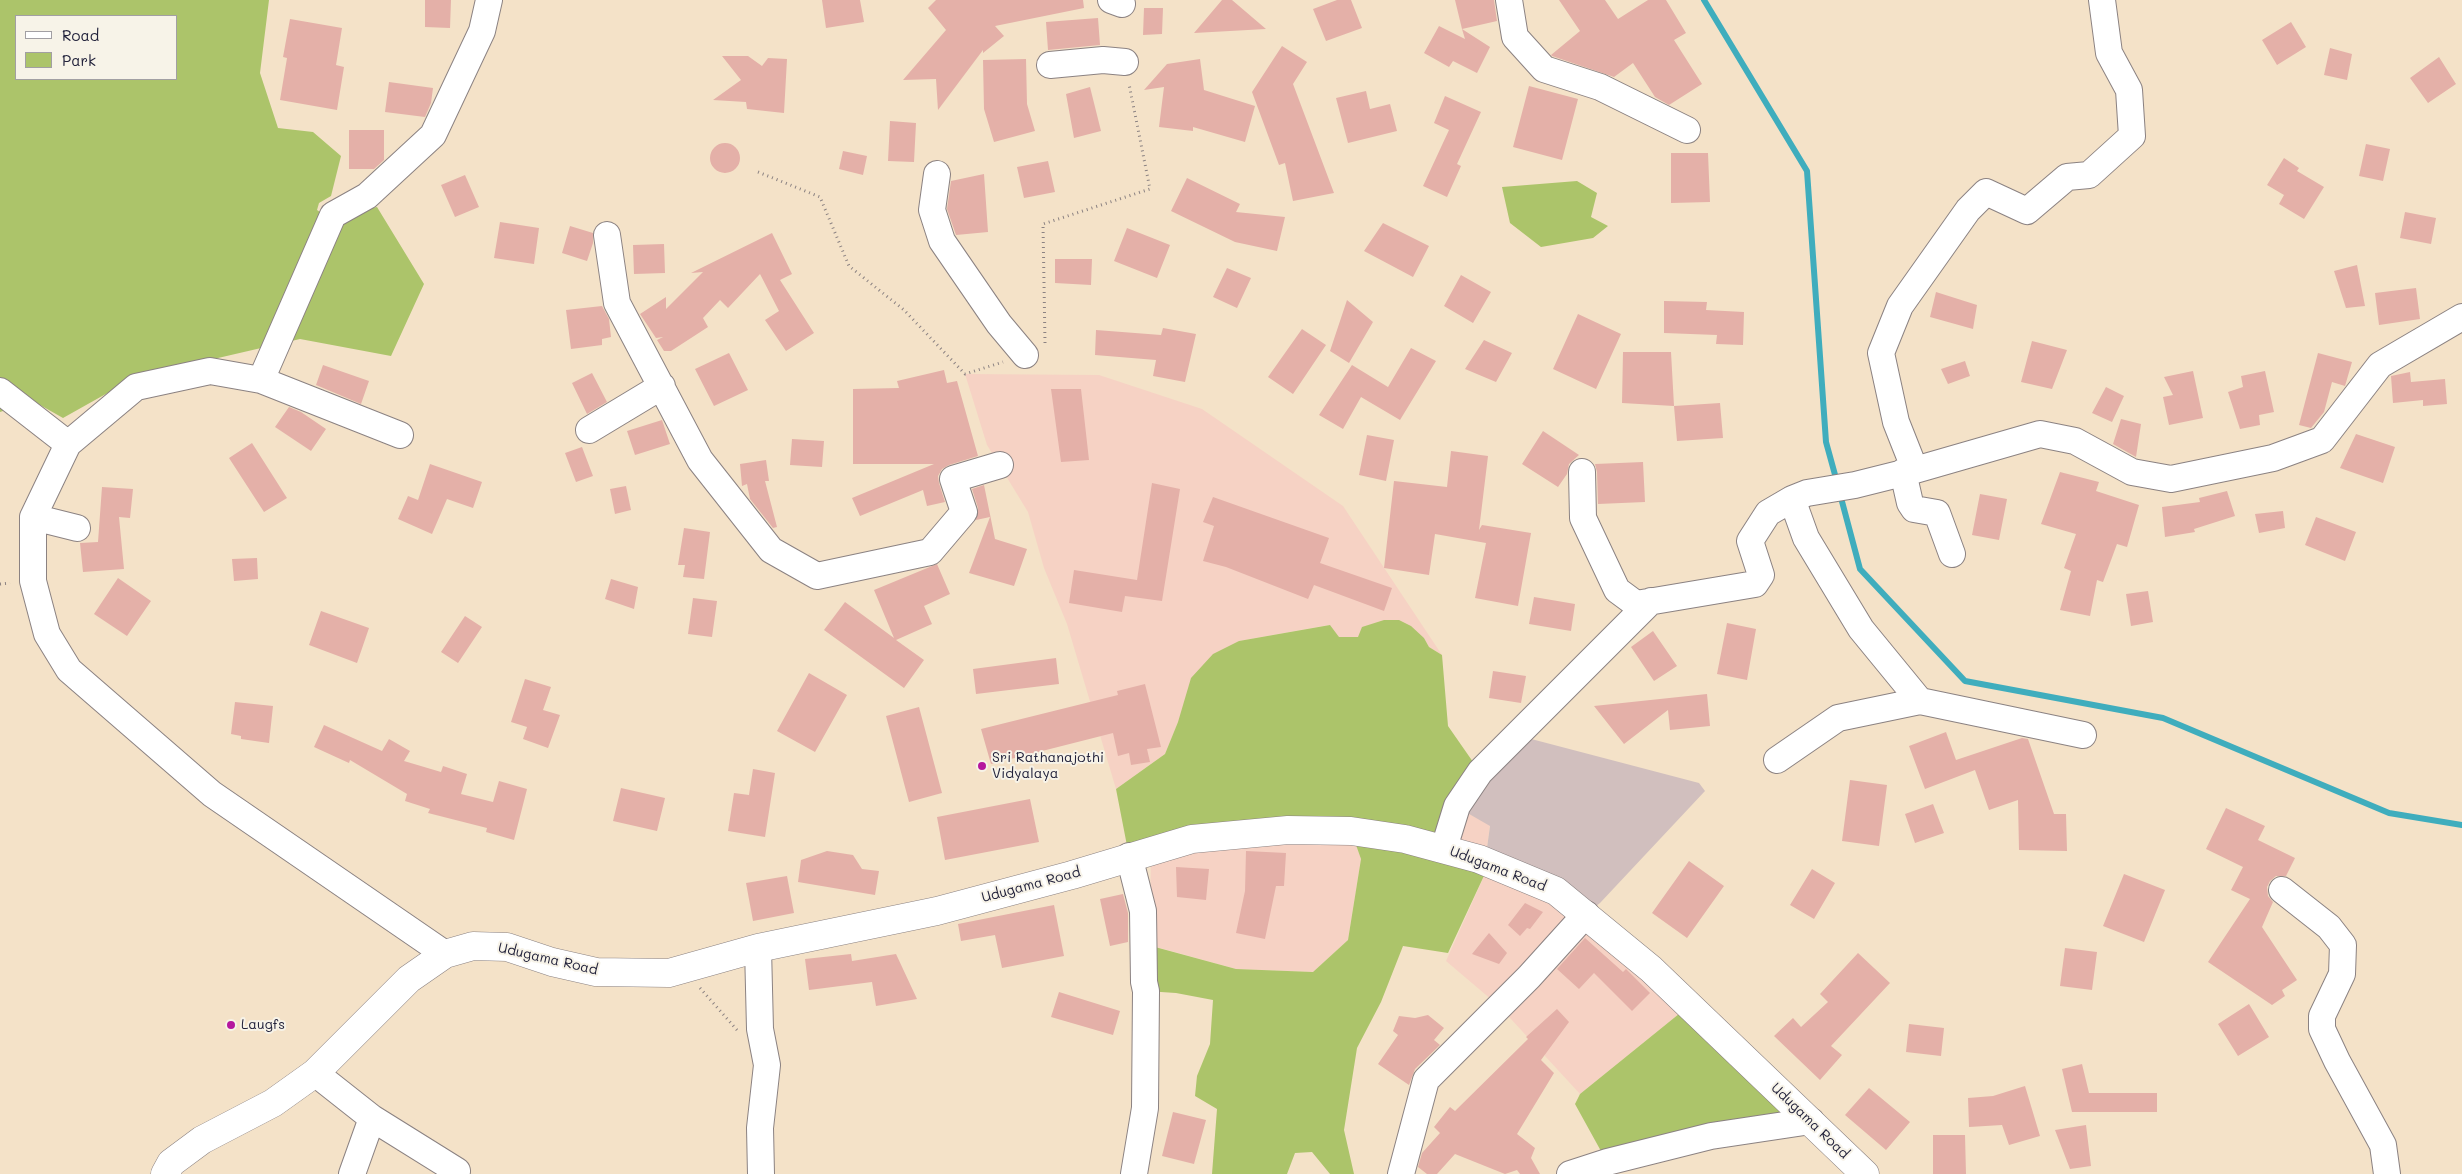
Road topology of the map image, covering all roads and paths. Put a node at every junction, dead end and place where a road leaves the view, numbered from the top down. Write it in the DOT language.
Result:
graph roads {
  1 [pos="489,0"];
  2 [pos="1509,0"];
  3 [pos="2102,0"];
  4 [pos="1125,62"];
  5 [pos="1050,65"];
  6 [pos="1687,130"];
  7 [pos="758,172"];
  8 [pos="936,174"];
  9 [pos="607,235"];
  10 [pos="2462,317"];
  11 [pos="1024,355"];
  12 [pos="261,380"];
  13 [pos="662,386"];
  14 [pos="0,390"];
  15 [pos="589,430"];
  16 [pos="400,435"];
  17 [pos="68,444"];
  18 [pos="1000,465"];
  19 [pos="1909,471"];
  20 [pos="1582,472"];
  21 [pos="1796,497"];
  22 [pos="33,516"];
  23 [pos="77,528"];
  24 [pos="1952,554"];
  25 [pos="1651,601"];
  26 [pos="1920,702"];
  27 [pos="2083,735"];
  28 [pos="1778,760"];
  29 [pos="1444,848"];
  30 [pos="1129,856"];
  31 [pos="2282,890"];
  32 [pos="1586,914"];
  33 [pos="758,948"];
  34 [pos="445,954"];
  35 [pos="685,970"];
  36 [pos="742,1036"];
  37 [pos="315,1074"];
  38 [pos="372,1118"];
  39 [pos="1811,1121"];
  40 [pos="457,1171"];
  41 [pos="164,1174"];
  42 [pos="352,1174"];
  43 [pos="761,1174"];
  44 [pos="1134,1174"];
  45 [pos="1402,1174"];
  46 [pos="1570,1174"];
  47 [pos="1865,1174"];
  48 [pos="2387,1174"];
  1 -- 12 [label="street"];
  2 -- 6 [label="street"];
  3 -- 19 [label="street"];
  4 -- 5 [label="street"];
  4 -- 11 [label="path"];
  7 -- 11 [label="path"];
  8 -- 11 [label="street"];
  9 -- 13 [label="street"];
  10 -- 19 [label="street"];
  12 -- 16 [label="street"];
  12 -- 17 [label="street"];
  13 -- 15 [label="street"];
  13 -- 18 [label="street"];
  14 -- 17 [label="street"];
  17 -- 22 [label="street"];
  19 -- 21 [label="street"];
  19 -- 24 [label="street"];
  20 -- 25 [label="street"];
  21 -- 25 [label="street"];
  21 -- 26 [label="street"];
  22 -- 23 [label="street"];
  22 -- 34 [label="street"];
  25 -- 29 [label="street"];
  26 -- 27 [label="street"];
  26 -- 28 [label="street"];
  29 -- 30 [label="main road, Udugama Road"];
  29 -- 32 [label="main road, Udugama Road"];
  30 -- 33 [label="main road, Udugama Road"];
  30 -- 44 [label="street"];
  31 -- 48 [label="street"];
  32 -- 39 [label="main road, Udugama Road"];
  32 -- 45 [label="street"];
  33 -- 35 [label="main road, Udugama Road"];
  33 -- 43 [label="street"];
  34 -- 35 [label="main road, Udugama Road"];
  34 -- 37 [label="main road, Udugama Road"];
  35 -- 36 [label="path"];
  37 -- 38 [label="street"];
  37 -- 41 [label="main road, Udugama Road"];
  38 -- 40 [label="street"];
  38 -- 42 [label="street"];
  39 -- 46 [label="street"];
  39 -- 47 [label="main road, Udugama Road"];
}
